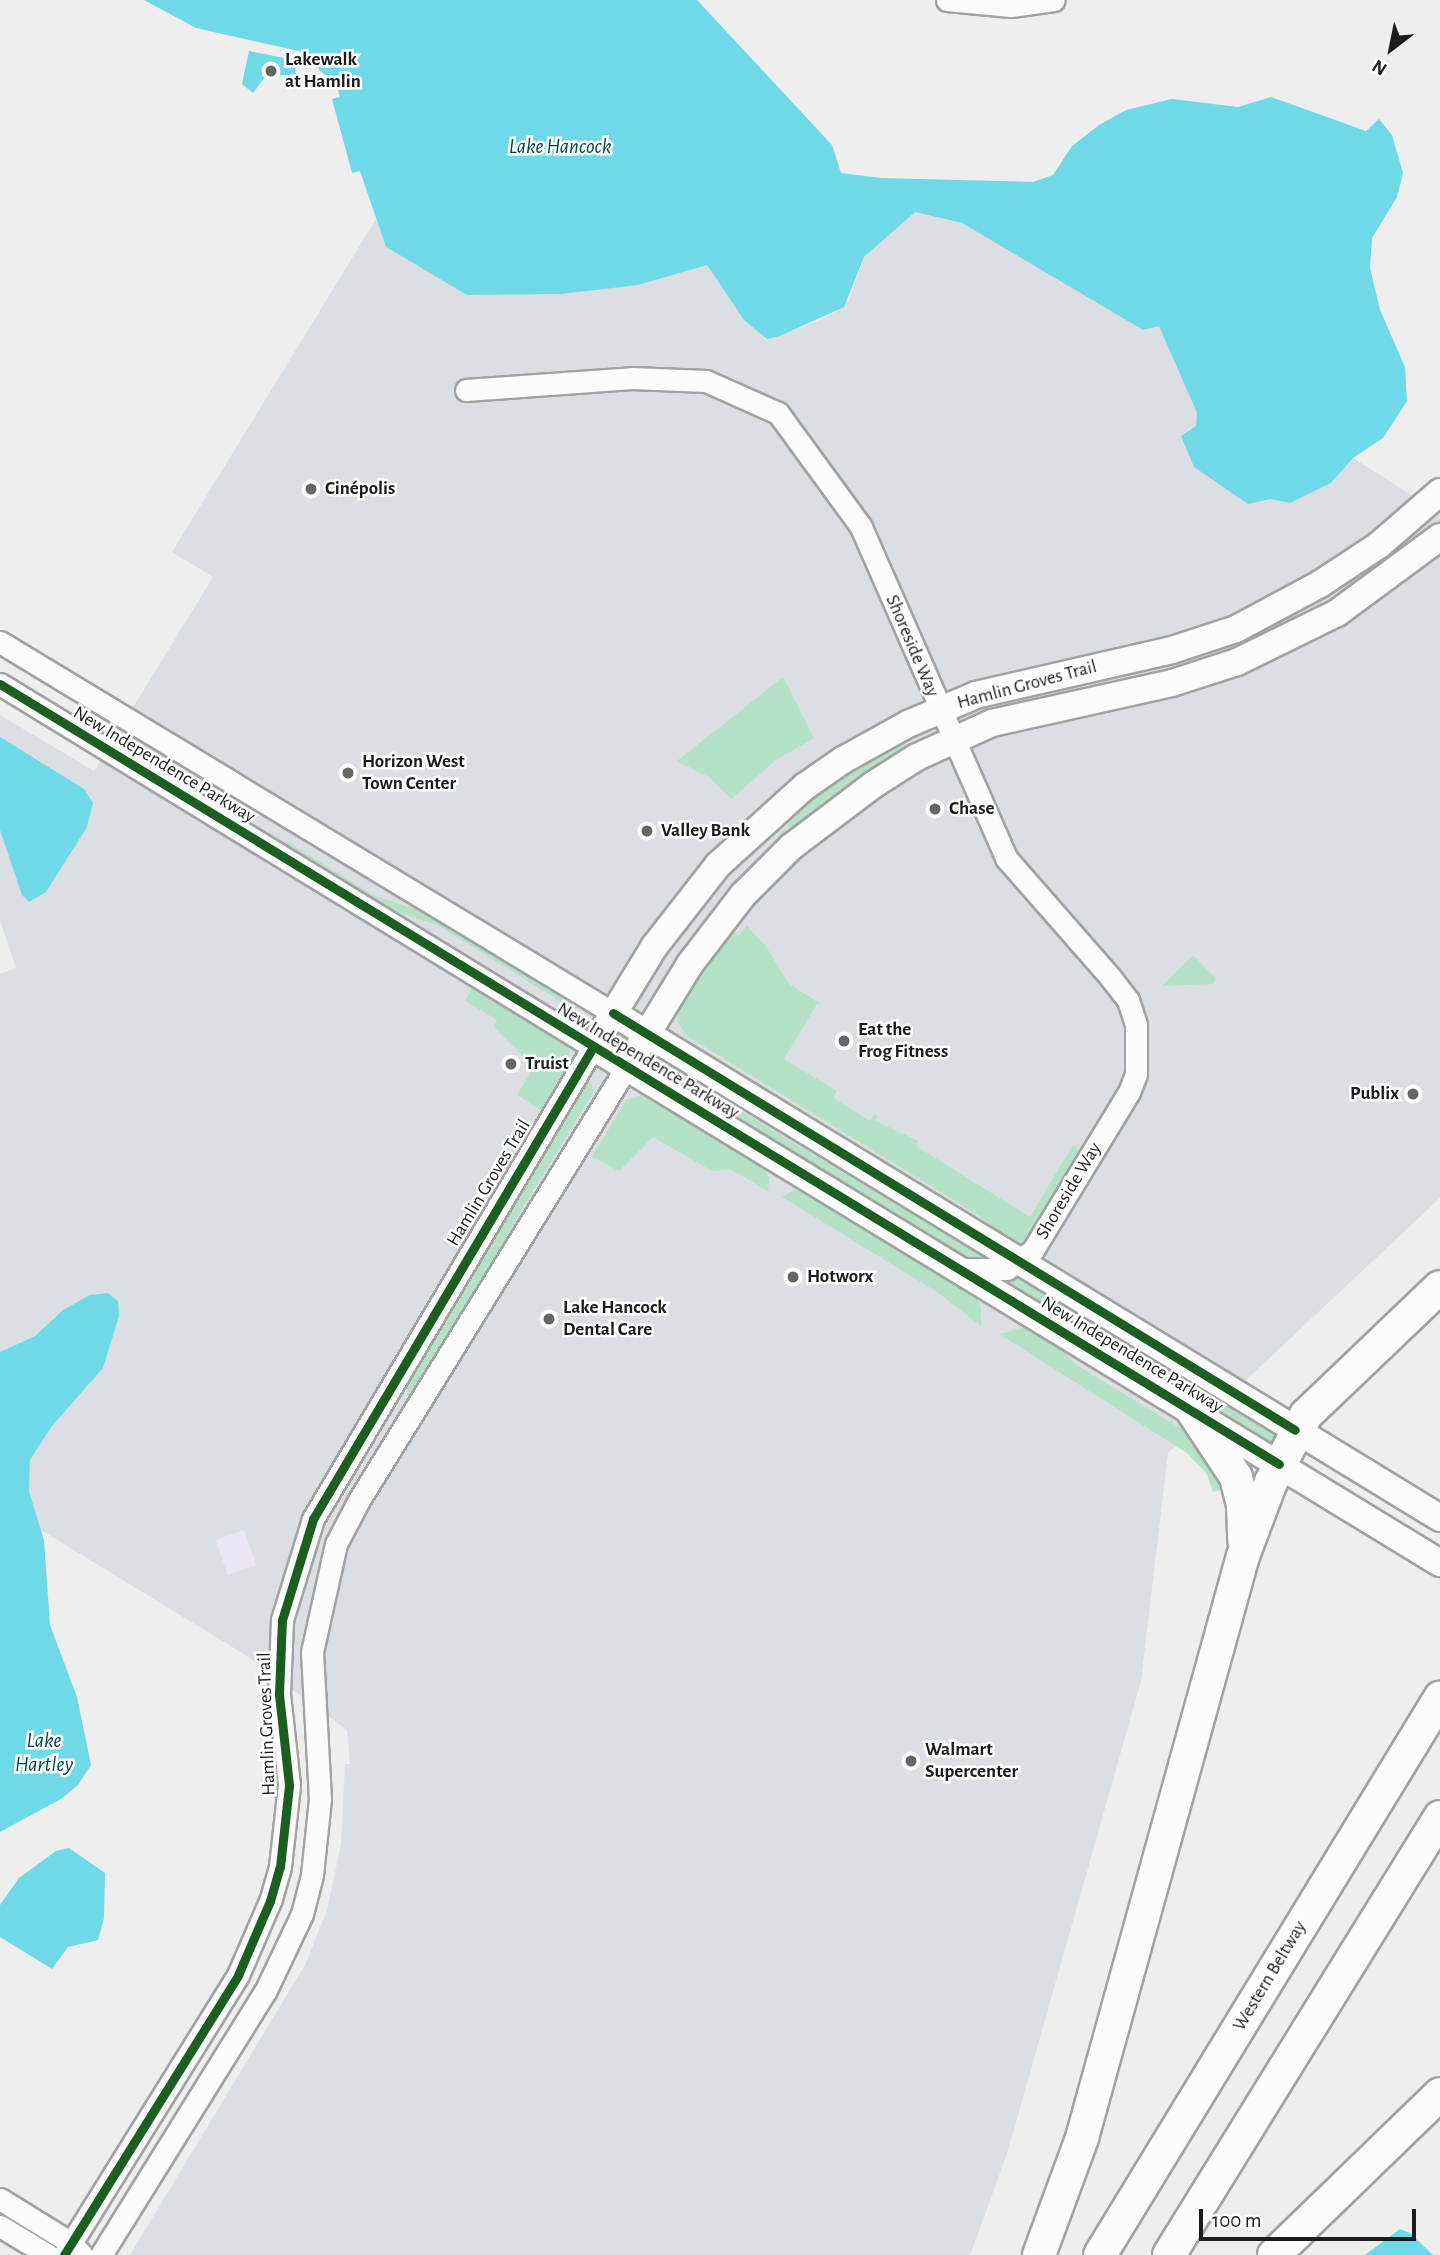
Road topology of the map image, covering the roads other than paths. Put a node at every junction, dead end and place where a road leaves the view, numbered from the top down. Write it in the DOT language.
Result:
graph roads {
  1 [pos="947,0"];
  2 [pos="1054,0"];
  3 [pos="466,390"];
  4 [pos="1440,492"];
  5 [pos="1440,537"];
  6 [pos="0,642"];
  7 [pos="0,684"];
  8 [pos="938,710"];
  9 [pos="951,740"];
  10 [pos="613,1013"];
  11 [pos="646,1034"];
  12 [pos="593,1047"];
  13 [pos="626,1068"];
  14 [pos="1022,1262"];
  15 [pos="951,1266"];
  16 [pos="1440,1287"];
  17 [pos="1194,1412"];
  18 [pos="365,1428"];
  19 [pos="1295,1430"];
  20 [pos="395,1443"];
  21 [pos="1279,1464"];
  22 [pos="1440,1518"];
  23 [pos="1242,1556"];
  24 [pos="1440,1563"];
  25 [pos="1440,1698"];
  26 [pos="1440,1817"];
  27 [pos="1440,2095"];
  28 [pos="0,2199"];
  29 [pos="0,2226"];
  30 [pos="73,2251"];
  31 [pos="48,2255"];
  32 [pos="101,2255"];
  33 [pos="1039,2255"];
  34 [pos="1100,2255"];
  35 [pos="1169,2255"];
  36 [pos="1274,2255"];
  1 -- 2 [label="street"];
  3 -- 8 [label="street, Shoreside Way"];
  4 -- 8 [label="main road, Hamlin Groves Trail"];
  5 -- 9 [label="main road, Hamlin Groves Trail"];
  6 -- 10 [label="street, New Independence Parkway"];
  7 -- 12 [label="street, New Independence Parkway"];
  8 -- 9 [label="street, Shoreside Way"];
  8 -- 10 [label="main road, Hamlin Groves Trail"];
  9 -- 11 [label="main road, Hamlin Groves Trail"];
  9 -- 14 [label="street, Shoreside Way"];
  10 -- 11 [label="main road, New Independence Parkway"];
  10 -- 12 [label="main road, Hamlin Groves Trail"];
  11 -- 13 [label="main road, Hamlin Groves Trail"];
  11 -- 14 [label="main road, New Independence Parkway"];
  12 -- 13 [label="main road, New Independence Parkway"];
  12 -- 18 [label="street, Hamlin Groves Trail"];
  13 -- 15 [label="main road, New Independence Parkway"];
  13 -- 20 [label="street, Hamlin Groves Trail"];
  14 -- 15 [label="street"];
  14 -- 19 [label="main road, New Independence Parkway"];
  15 -- 17 [label="main road, New Independence Parkway"];
  16 -- 19 [label="highway"];
  17 -- 21 [label="main road, New Independence Parkway"];
  17 -- 23 [label="highway"];
  18 -- 20 [label="street"];
  18 -- 30 [label="street, Hamlin Groves Trail"];
  19 -- 21 [label="highway"];
  19 -- 22 [label="main road, New Independence Parkway"];
  20 -- 32 [label="street, Hamlin Groves Trail"];
  21 -- 23 [label="highway"];
  21 -- 24 [label="main road, New Independence Parkway"];
  23 -- 33 [label="highway"];
  25 -- 34 [label="highway, Western Beltway"];
  26 -- 35 [label="highway"];
  27 -- 36 [label="highway"];
  28 -- 30 [label="street"];
  29 -- 31 [label="street"];
}
